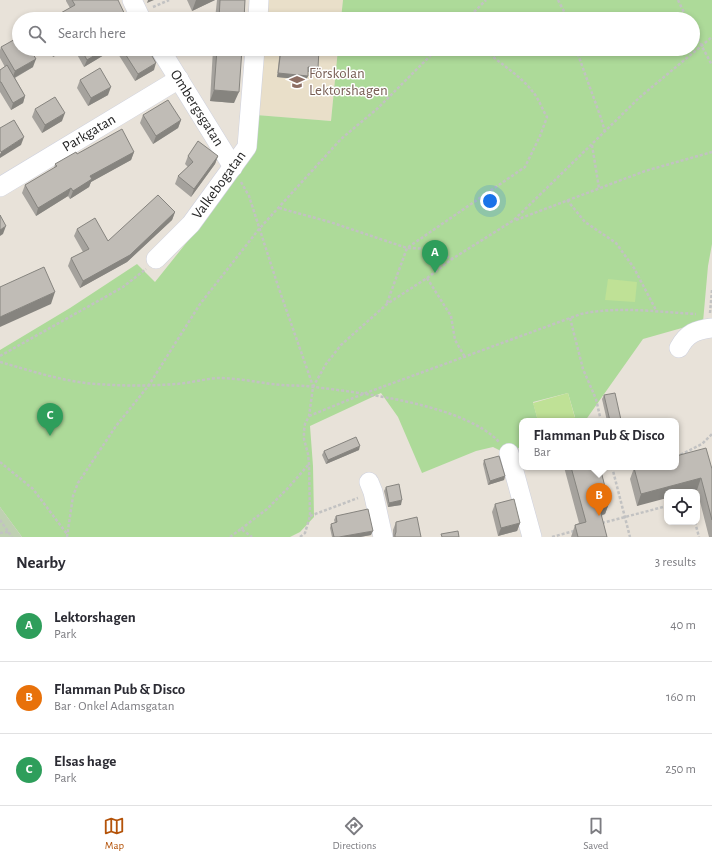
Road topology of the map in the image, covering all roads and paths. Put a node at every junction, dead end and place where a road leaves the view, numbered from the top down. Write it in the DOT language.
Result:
graph roads {
  1 [pos="132,0"];
  2 [pos="259,0"];
  3 [pos="486,0"];
  4 [pos="558,0"];
  5 [pos="678,0"];
  6 [pos="138,12"];
  7 [pos="258,12"];
  8 [pos="474,12"];
  9 [pos="564,12"];
  10 [pos="684,12"];
  11 [pos="712,37"];
  12 [pos="701,46"];
  13 [pos="164,56"];
  14 [pos="254,56"];
  15 [pos="430,56"];
  16 [pos="492,56"];
  17 [pos="579,56"];
  18 [pos="689,56"];
  19 [pos="712,65"];
  20 [pos="179,79"];
  21 [pos="605,132"];
  22 [pos="592,145"];
  23 [pos="712,152"];
  24 [pos="233,167"];
  25 [pos="0,187"];
  26 [pos="599,188"];
  27 [pos="567,200"];
  28 [pos="279,208"];
  29 [pos="514,220"];
  30 [pos="259,229"];
  31 [pos="407,248"];
  32 [pos="156,259"];
  33 [pos="452,260"];
  34 [pos="427,278"];
  35 [pos="387,304"];
  36 [pos="657,312"];
  37 [pos="570,318"];
  38 [pos="709,318"];
  39 [pos="679,348"];
  40 [pos="0,356"];
  41 [pos="465,357"];
  42 [pos="0,362"];
  43 [pos="149,385"];
  44 [pos="313,387"];
  45 [pos="364,394"];
  46 [pos="309,416"];
  47 [pos="600,418"];
  48 [pos="712,435"];
  49 [pos="509,453"];
  50 [pos="679,456"];
  51 [pos="0,462"];
  52 [pos="309,464"];
  53 [pos="613,470"];
  54 [pos="371,487"];
  55 [pos="664,507"];
  56 [pos="310,516"];
  57 [pos="625,516"];
  58 [pos="0,520"];
  59 [pos="596,525"];
  60 [pos="696,525"];
  61 [pos="241,529"];
  62 [pos="580,529"];
  63 [pos="8,532"];
  64 [pos="0,533"];
  65 [pos="67,536"];
  66 [pos="12,537"];
  67 [pos="230,537"];
  68 [pos="252,537"];
  69 [pos="300,537"];
  70 [pos="383,537"];
  71 [pos="532,537"];
  72 [pos="552,537"];
  73 [pos="630,537"];
  74 [pos="699,537"];
  1 -- 6 [label="street"];
  2 -- 7 [label="street"];
  3 -- 8 [label="path"];
  4 -- 9 [label="path"];
  5 -- 10 [label="path"];
  11 -- 12 [label="path"];
  12 -- 19 [label="path"];
  13 -- 20 [label="street, Ombergsgatan"];
  14 -- 24 [label="street, Valkebogatan"];
  15 -- 28 [label="path"];
  16 -- 31 [label="path"];
  17 -- 21 [label="path"];
  18 -- 21 [label="path"];
  20 -- 24 [label="street, Ombergsgatan"];
  20 -- 25 [label="street, Parkgatan"];
  21 -- 22 [label="path"];
  22 -- 26 [label="path"];
  22 -- 29 [label="path"];
  23 -- 26 [label="path"];
  24 -- 30 [label="path"];
  24 -- 32 [label="street, Valkebogatan"];
  26 -- 27 [label="path"];
  27 -- 29 [label="path"];
  27 -- 36 [label="path"];
  28 -- 30 [label="path"];
  28 -- 31 [label="path"];
  29 -- 33 [label="path"];
  30 -- 43 [label="path"];
  30 -- 44 [label="path"];
  31 -- 33 [label="path"];
  31 -- 35 [label="path"];
  32 -- 40 [label="path"];
  33 -- 34 [label="path"];
  34 -- 35 [label="path"];
  34 -- 41 [label="path"];
  35 -- 44 [label="path"];
  36 -- 37 [label="path"];
  36 -- 38 [label="path"];
  37 -- 41 [label="path"];
  37 -- 47 [label="path"];
  38 -- 39 [label="street"];
  41 -- 45 [label="path"];
  42 -- 43 [label="path"];
  43 -- 44 [label="path"];
  43 -- 65 [label="path"];
  44 -- 45 [label="path"];
  44 -- 46 [label="path"];
  45 -- 46 [label="path"];
  45 -- 49 [label="path"];
  46 -- 52 [label="path"];
  48 -- 50 [label="path"];
  49 -- 71 [label="street"];
  51 -- 65 [label="path"];
  52 -- 56 [label="path"];
  52 -- 61 [label="path"];
  53 -- 57 [label="path"];
  54 -- 56 [label="path"];
  54 -- 70 [label="street"];
  55 -- 57 [label="path"];
  56 -- 69 [label="path"];
  57 -- 59 [label="path"];
  57 -- 73 [label="path"];
  58 -- 63 [label="path"];
  60 -- 74 [label="path"];
  61 -- 67 [label="path"];
  61 -- 68 [label="path"];
  62 -- 72 [label="path"];
  63 -- 64 [label="path"];
  63 -- 66 [label="path"];
}
